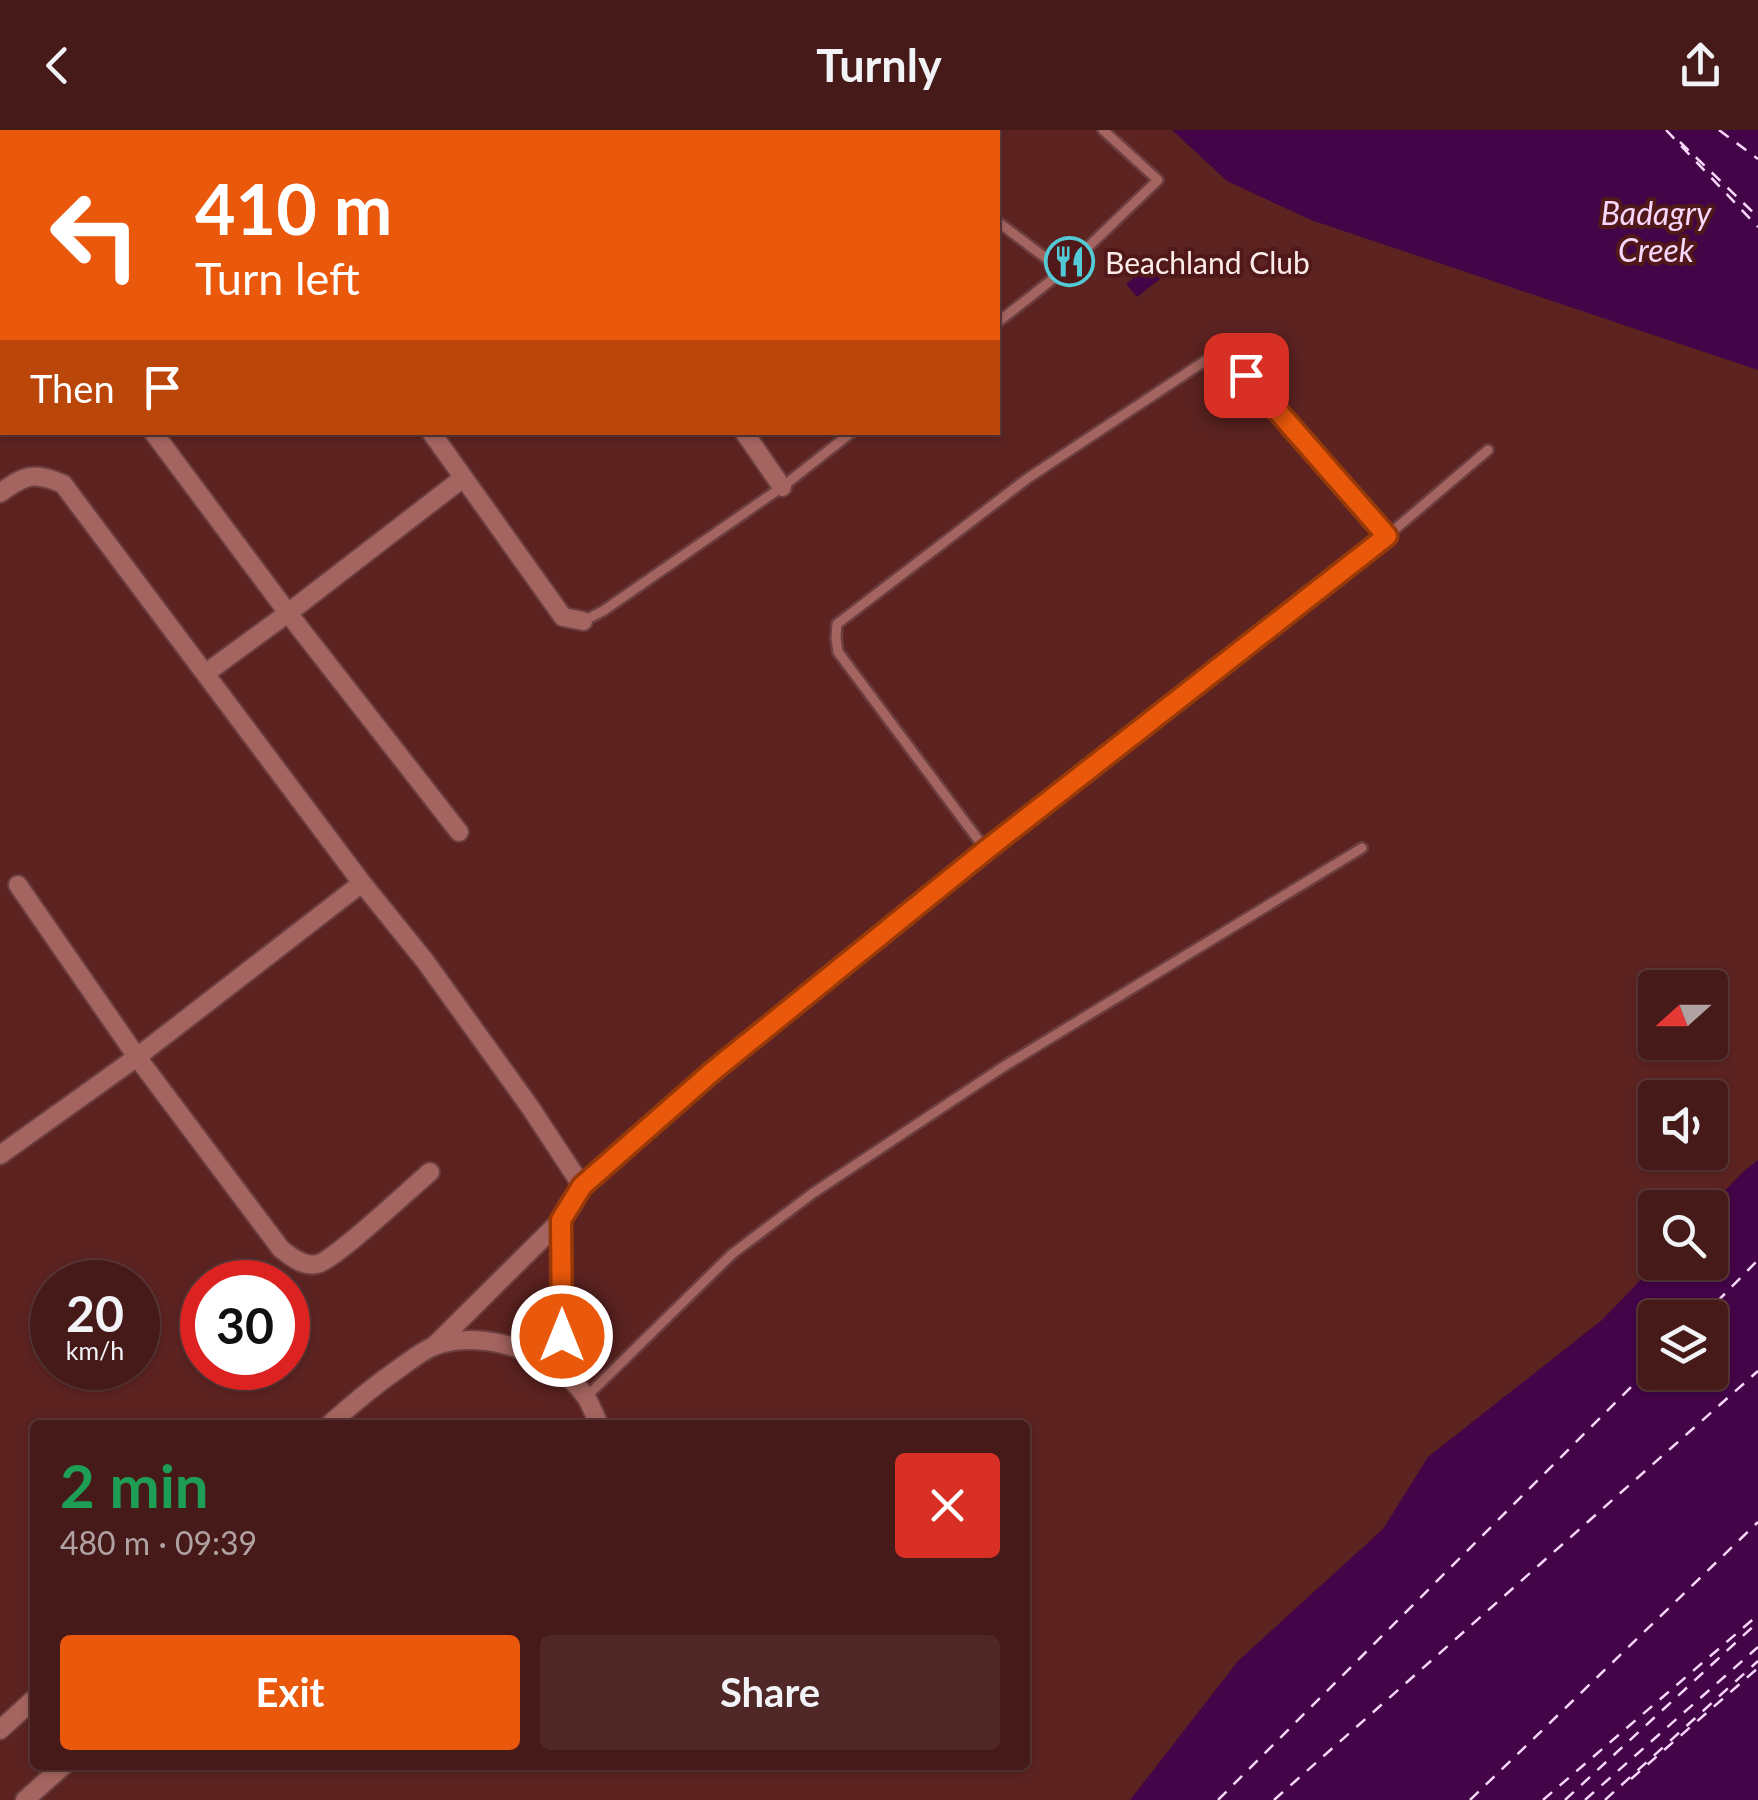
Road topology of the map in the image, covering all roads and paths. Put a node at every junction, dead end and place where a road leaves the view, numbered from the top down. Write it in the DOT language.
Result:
graph roads {
  1 [pos="1103,130"];
  2 [pos="1000,224"];
  3 [pos="1063,271"];
  4 [pos="1000,320"];
  5 [pos="155,435"];
  6 [pos="433,435"];
  7 [pos="746,435"];
  8 [pos="848,435"];
  9 [pos="1488,450"];
  10 [pos="463,478"];
  11 [pos="782,487"];
  12 [pos="0,494"];
  13 [pos="1387,536"];
  14 [pos="288,614"];
  15 [pos="583,621"];
  16 [pos="206,673"];
  17 [pos="459,832"];
  18 [pos="1362,848"];
  19 [pos="986,850"];
  20 [pos="362,883"];
  21 [pos="18,885"];
  22 [pos="137,1057"];
  23 [pos="0,1155"];
  24 [pos="430,1172"];
  25 [pos="582,1186"];
  26 [pos="561,1220"];
  27 [pos="433,1346"];
  28 [pos="562,1374"];
  29 [pos="586,1396"];
  30 [pos="334,1420"];
  31 [pos="597,1420"];
  32 [pos="30,1703"];
  33 [pos="0,1730"];
  34 [pos="58,1770"];
  35 [pos="25,1800"];
  1 -- 3 [label="lane"];
  2 -- 3 [label="lane"];
  3 -- 4 [label="lane"];
  5 -- 14 [label="street"];
  6 -- 10 [label="street"];
  7 -- 11 [label="street"];
  8 -- 11 [label="lane"];
  9 -- 13 [label="lane"];
  10 -- 14 [label="street"];
  10 -- 15 [label="street"];
  11 -- 15 [label="lane"];
  12 -- 16 [label="street"];
  13 -- 19 [label="lane"];
  13 -- 19 [label="lane"];
  14 -- 16 [label="street"];
  14 -- 17 [label="street"];
  16 -- 20 [label="street"];
  18 -- 29 [label="lane"];
  19 -- 25 [label="lane"];
  20 -- 22 [label="street"];
  20 -- 25 [label="street"];
  21 -- 22 [label="street"];
  22 -- 23 [label="street"];
  22 -- 24 [label="street"];
  25 -- 26 [label="lane"];
  26 -- 27 [label="street"];
  26 -- 28 [label="street"];
  27 -- 28 [label="street"];
  27 -- 30 [label="street"];
  28 -- 29 [label="street"];
  29 -- 31 [label="street"];
  32 -- 33 [label="street"];
  34 -- 35 [label="street"];
}
